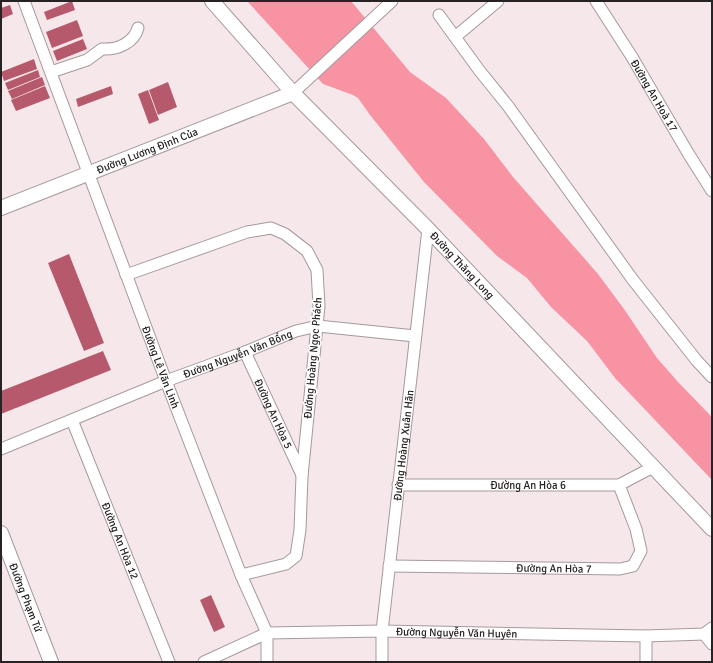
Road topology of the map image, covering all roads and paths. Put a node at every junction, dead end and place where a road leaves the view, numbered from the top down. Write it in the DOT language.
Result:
graph roads {
  1 [pos="24,1"];
  2 [pos="212,1"];
  3 [pos="392,1"];
  4 [pos="498,1"];
  5 [pos="596,1"];
  6 [pos="439,15"];
  7 [pos="138,28"];
  8 [pos="455,37"];
  9 [pos="51,72"];
  10 [pos="293,93"];
  11 [pos="89,173"];
  12 [pos="712,191"];
  13 [pos="1,208"];
  14 [pos="428,229"];
  15 [pos="126,275"];
  16 [pos="318,326"];
  17 [pos="415,336"];
  18 [pos="245,352"];
  19 [pos="712,377"];
  20 [pos="166,381"];
  21 [pos="72,420"];
  22 [pos="1,449"];
  23 [pos="653,467"];
  24 [pos="302,476"];
  25 [pos="398,485"];
  26 [pos="619,485"];
  27 [pos="712,529"];
  28 [pos="1,534"];
  29 [pos="389,566"];
  30 [pos="241,575"];
  31 [pos="708,631"];
  32 [pos="382,632"];
  33 [pos="267,633"];
  34 [pos="646,636"];
  35 [pos="712,644"];
  36 [pos="51,662"];
  37 [pos="169,662"];
  38 [pos="204,662"];
  39 [pos="267,662"];
  40 [pos="382,662"];
  41 [pos="646,662"];
  1 -- 9 [label="street, Đường Lê Văn Linh"];
  2 -- 10 [label="street, Đường Thăng Long"];
  3 -- 10 [label="street"];
  4 -- 8 [label="street"];
  5 -- 12 [label="street, Đường An Hoà 17"];
  6 -- 8 [label="street"];
  7 -- 9 [label="street"];
  8 -- 19 [label="street"];
  9 -- 11 [label="street, Đường Lê Văn Linh"];
  10 -- 11 [label="street, Đường Lương Định Của"];
  10 -- 14 [label="street, Đường Thăng Long"];
  11 -- 13 [label="street, Đường Lương Định Của"];
  11 -- 15 [label="street, Đường Lê Văn Linh"];
  14 -- 17 [label="street, Đường Hoàng Xuân Hãn"];
  14 -- 23 [label="street, Đường Thăng Long"];
  15 -- 16 [label="street, Đường Hoàng Ngọc Phách"];
  15 -- 20 [label="street, Đường Lê Văn Linh"];
  16 -- 17 [label="street, Đường Nguyễn Văn Bổng"];
  16 -- 18 [label="street, Đường Nguyễn Văn Bổng"];
  16 -- 24 [label="street, Đường Hoàng Ngọc Phách"];
  17 -- 25 [label="street, Đường Hoàng Xuân Hãn"];
  18 -- 20 [label="street, Đường Nguyễn Văn Bổng"];
  18 -- 24 [label="street, Đường An Hòa 5"];
  20 -- 21 [label="street, Đường Nguyễn Văn Bổng"];
  20 -- 30 [label="street, Đường Lê Văn Linh"];
  21 -- 22 [label="street, Đường Nguyễn Văn Bổng"];
  21 -- 37 [label="street, Đường An Hòa 12"];
  23 -- 26 [label="street, Đường An Hòa 6"];
  23 -- 27 [label="street, Đường Thăng Long"];
  24 -- 30 [label="street, Đường Hoàng Ngọc Phách"];
  25 -- 26 [label="street, Đường An Hòa 6"];
  25 -- 29 [label="street, Đường Hoàng Xuân Hãn"];
  26 -- 29 [label="street, Đường An Hòa 7"];
  28 -- 36 [label="street, Đường Phạm Tứ"];
  29 -- 32 [label="street, Đường Hoàng Xuân Hãn"];
  30 -- 33 [label="street, Đường Lê Văn Linh"];
  31 -- 34 [label="street, Đường Nguyễn Văn Huyên"];
  31 -- 35 [label="street"];
  32 -- 33 [label="street, Đường Nguyễn Văn Huyên"];
  32 -- 34 [label="street, Đường Nguyễn Văn Huyên"];
  32 -- 40 [label="street, Đường Hoàng Xuân Hãn"];
  33 -- 38 [label="street, Đường Nguyễn Văn Huyên"];
  33 -- 39 [label="street, Đường Lê Văn Linh"];
  34 -- 41 [label="street"];
}
